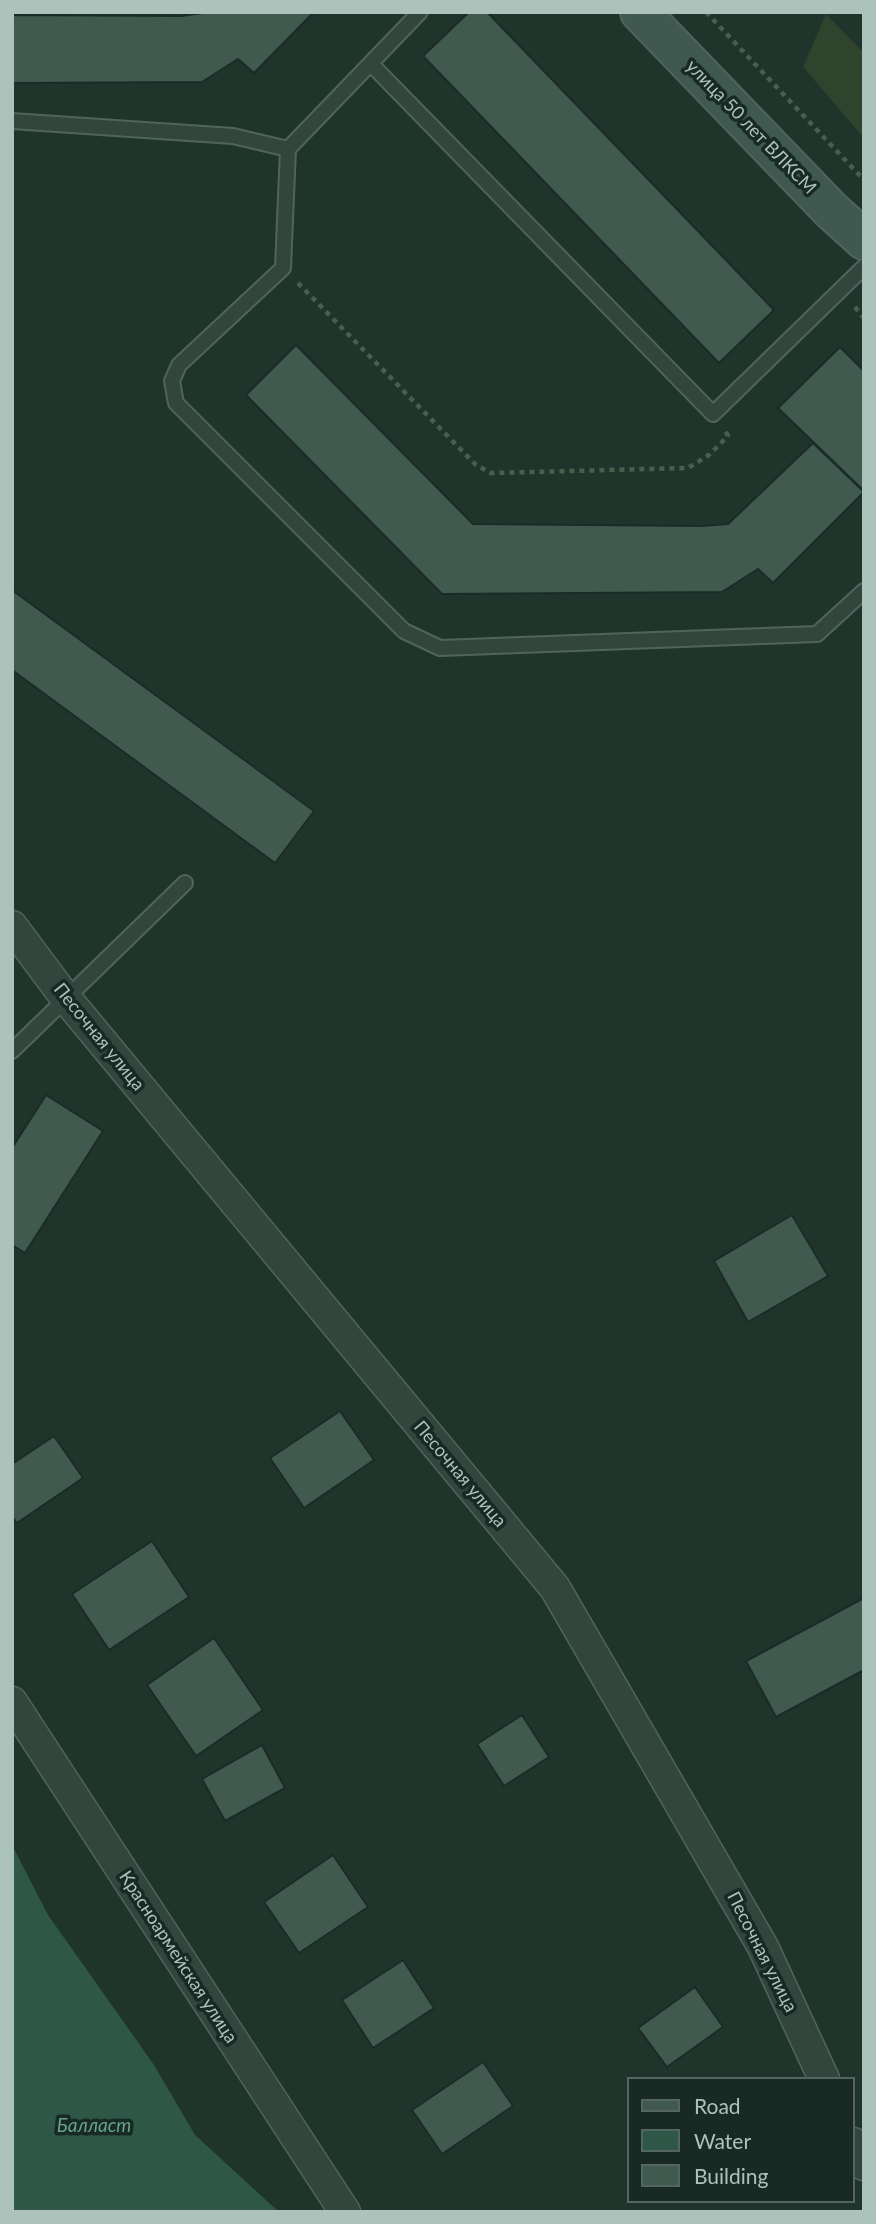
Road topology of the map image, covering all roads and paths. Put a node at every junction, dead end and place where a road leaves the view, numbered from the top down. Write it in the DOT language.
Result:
graph roads {
  1 [pos="421,12"];
  2 [pos="640,12"];
  3 [pos="706,12"];
  4 [pos="370,64"];
  5 [pos="12,121"];
  6 [pos="288,149"];
  7 [pos="864,180"];
  8 [pos="831,209"];
  9 [pos="864,232"];
  10 [pos="864,240"];
  11 [pos="864,267"];
  12 [pos="283,268"];
  13 [pos="713,414"];
  14 [pos="864,592"];
  15 [pos="185,883"];
  16 [pos="12,926"];
  17 [pos="65,998"];
  18 [pos="12,1051"];
  19 [pos="12,1702"];
  20 [pos="823,2077"];
  21 [pos="855,2147"];
  22 [pos="864,2165"];
  23 [pos="345,2212"];
  1 -- 4 [label="lane"];
  2 -- 8 [label="main road, улица 50 лет ВЛКСМ"];
  3 -- 7 [label="path"];
  4 -- 6 [label="lane"];
  4 -- 13 [label="lane"];
  5 -- 6 [label="lane"];
  6 -- 12 [label="lane"];
  8 -- 9 [label="main road"];
  8 -- 10 [label="main road, улица 50 лет ВЛКСМ"];
  11 -- 13 [label="lane"];
  12 -- 13 [label="path"];
  12 -- 14 [label="lane"];
  15 -- 17 [label="lane"];
  16 -- 17 [label="street, Песочная улица"];
  17 -- 18 [label="lane"];
  17 -- 20 [label="street, Песочная улица"];
  19 -- 23 [label="street, Красноармейская улица"];
  21 -- 22 [label="street"];
}
